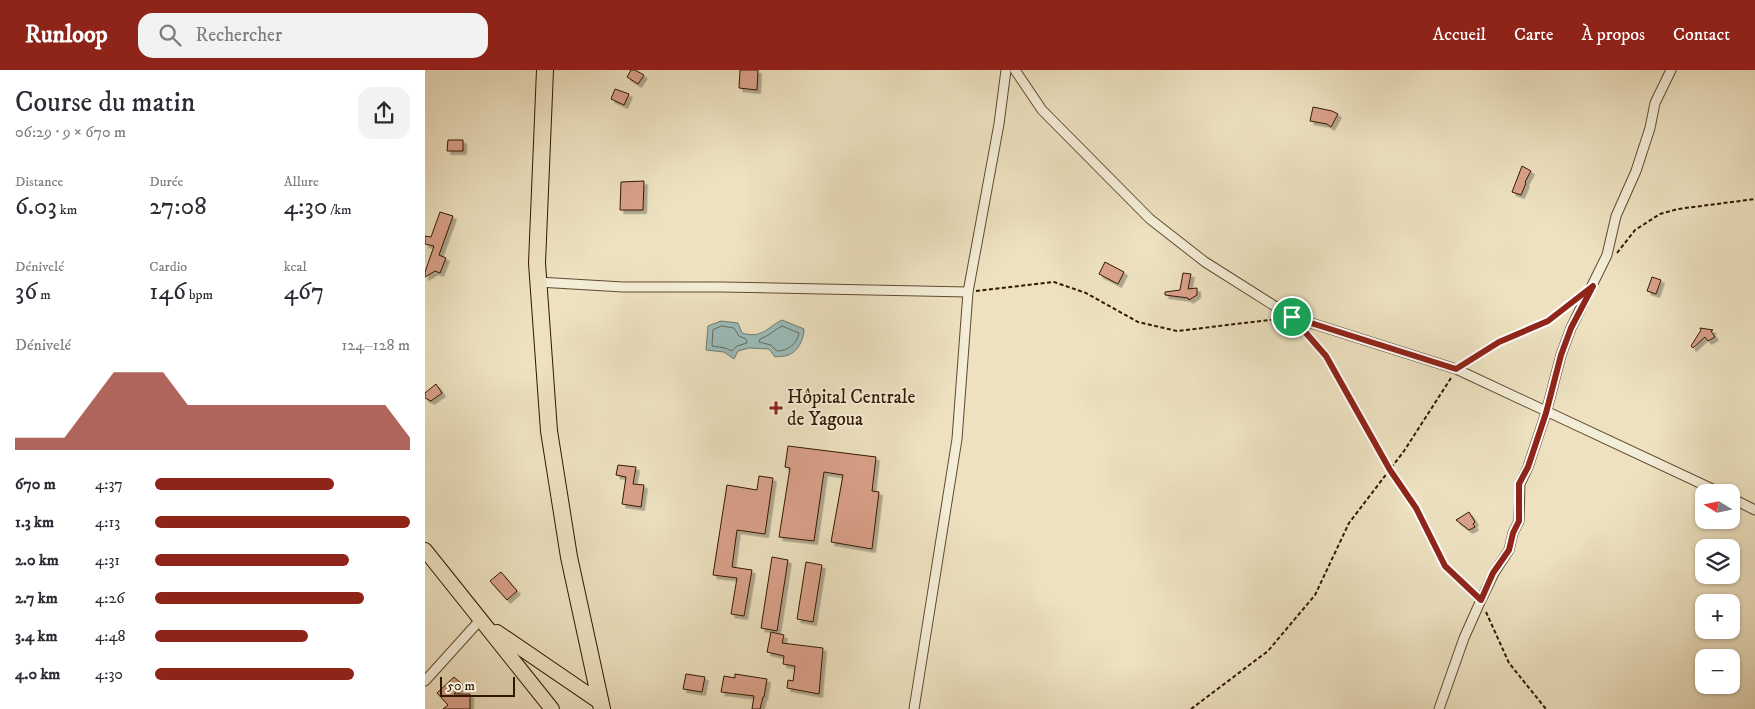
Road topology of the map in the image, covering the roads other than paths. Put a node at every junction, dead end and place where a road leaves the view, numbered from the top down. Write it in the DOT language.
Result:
graph roads {
  1 [pos="545,70"];
  2 [pos="1006,70"];
  3 [pos="1015,70"];
  4 [pos="1671,70"];
  5 [pos="539,282"];
  6 [pos="968,292"];
  7 [pos="1546,413"];
  8 [pos="1703,484"];
  9 [pos="1740,502"];
  10 [pos="1755,510"];
  11 [pos="425,550"];
  12 [pos="483,622"];
  13 [pos="425,681"];
  14 [pos="603,707"];
  15 [pos="552,709"];
  16 [pos="914,709"];
  17 [pos="1439,709"];
  1 -- 5 [label="highway"];
  2 -- 6 [label="street"];
  3 -- 7 [label="street"];
  4 -- 7 [label="street"];
  5 -- 6 [label="street"];
  5 -- 14 [label="highway"];
  6 -- 16 [label="street"];
  7 -- 8 [label="street"];
  7 -- 17 [label="street"];
  9 -- 10 [label="street"];
  11 -- 12 [label="main road"];
  12 -- 13 [label="street"];
  12 -- 14 [label="main road"];
  12 -- 15 [label="main road"];
}
